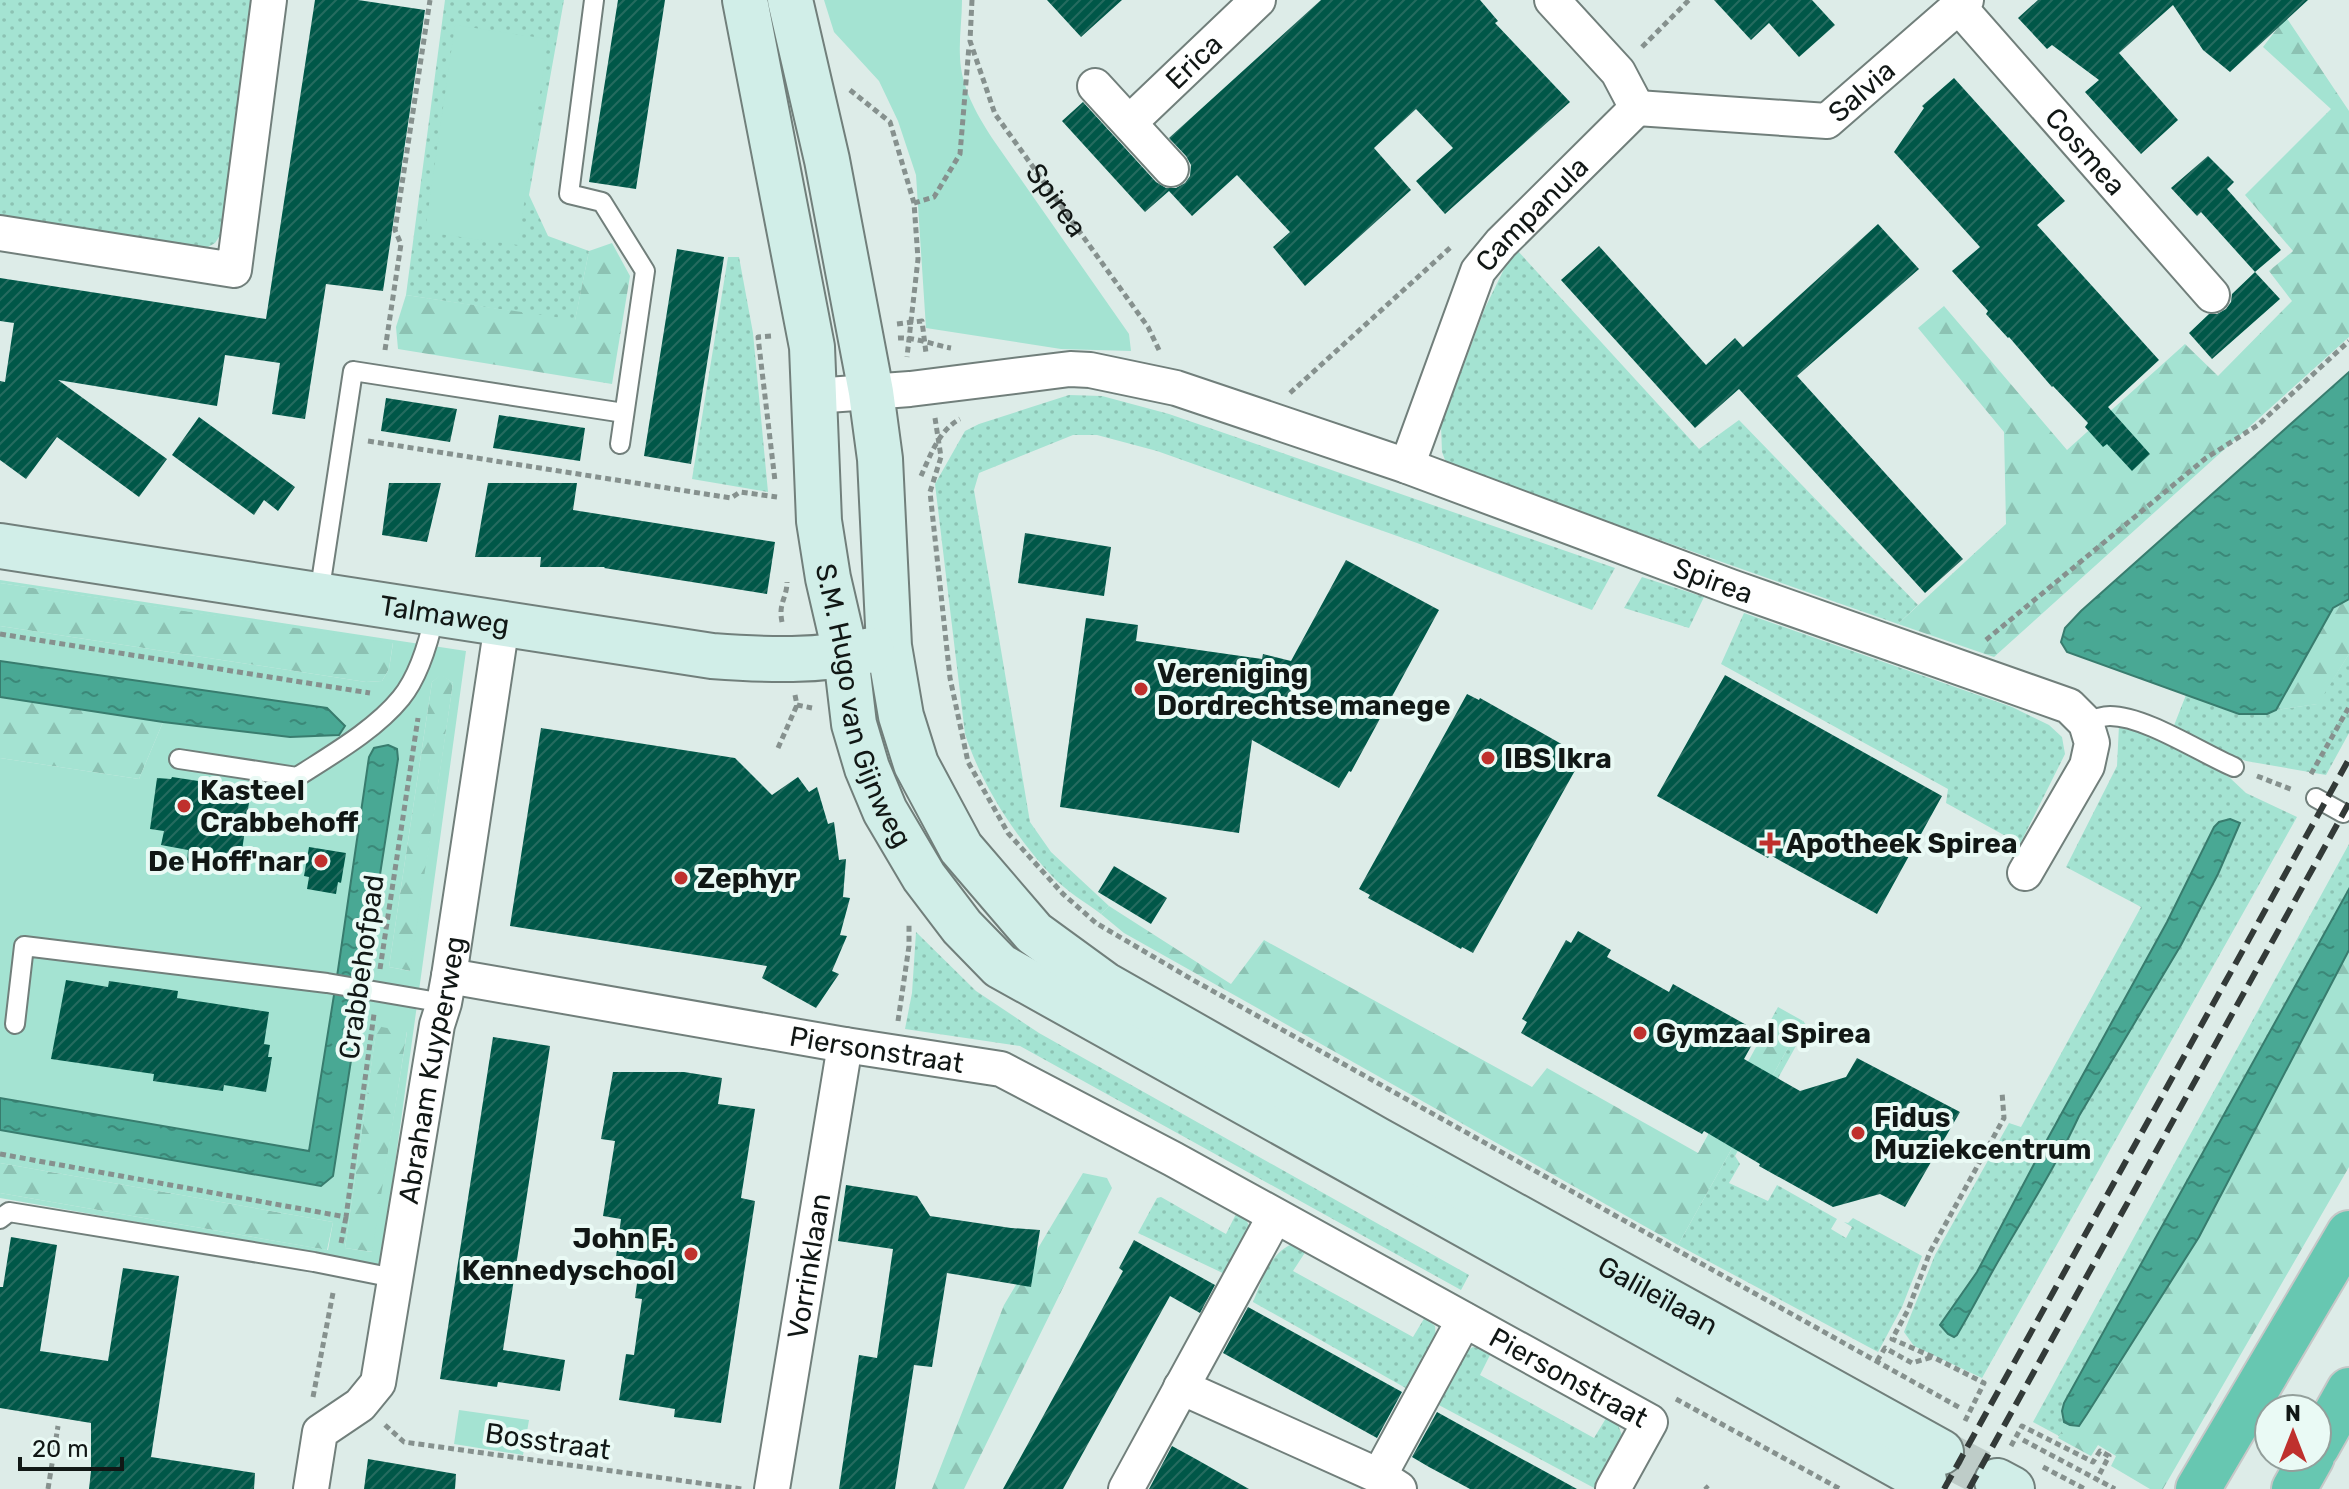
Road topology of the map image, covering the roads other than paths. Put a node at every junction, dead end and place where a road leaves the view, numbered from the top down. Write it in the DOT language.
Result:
graph roads {
  1 [pos="269,0"];
  2 [pos="594,0"];
  3 [pos="745,0"];
  4 [pos="790,0"];
  5 [pos="1258,0"];
  6 [pos="1552,0"];
  7 [pos="1963,3"];
  8 [pos="1095,86"];
  9 [pos="1637,108"];
  10 [pos="1130,122"];
  11 [pos="1171,169"];
  12 [pos="0,233"];
  13 [pos="2212,295"];
  14 [pos="904,389"];
  15 [pos="814,396"];
  16 [pos="624,413"];
  17 [pos="620,444"];
  18 [pos="1407,466"];
  19 [pos="0,546"];
  20 [pos="319,595"];
  21 [pos="435,613"];
  22 [pos="502,624"];
  23 [pos="889,646"];
  24 [pos="846,656"];
  25 [pos="2086,723"];
  26 [pos="179,759"];
  27 [pos="2234,767"];
  28 [pos="2308,795"];
  29 [pos="2343,813"];
  30 [pos="2025,873"];
  31 [pos="446,990"];
  32 [pos="15,1024"];
  33 [pos="845,1045"];
  34 [pos="1369,1154"];
  35 [pos="1275,1216"];
  36 [pos="0,1219"];
  37 [pos="2349,1233"];
  38 [pos="394,1278"];
  39 [pos="1464,1320"];
  40 [pos="1181,1387"];
  41 [pos="2349,1390"];
  42 [pos="2333,1418"];
  43 [pos="1932,1466"];
  44 [pos="1383,1485"];
  45 [pos="311,1489"];
  46 [pos="772,1489"];
  47 [pos="1126,1489"];
  48 [pos="1613,1489"];
  49 [pos="2198,1489"];
  1 -- 12 [label="street"];
  2 -- 16 [label="lane"];
  3 -- 15 [label="street, S.M. Hugo van Gijnweg"];
  4 -- 14 [label="street, S.M. Hugo van Gijnweg"];
  5 -- 10 [label="street, Erica"];
  6 -- 9 [label="street"];
  7 -- 9 [label="street, Salvia"];
  7 -- 13 [label="street, Cosmea"];
  8 -- 10 [label="street"];
  9 -- 18 [label="street, Campanula"];
  10 -- 11 [label="street"];
  14 -- 15 [label="street, Spirea"];
  14 -- 18 [label="street, Spirea"];
  14 -- 23 [label="street, S.M. Hugo van Gijnweg"];
  15 -- 24 [label="street, S.M. Hugo van Gijnweg"];
  16 -- 17 [label="lane"];
  16 -- 20 [label="lane"];
  18 -- 25 [label="street, Spirea"];
  19 -- 20 [label="street, Talmaweg"];
  20 -- 21 [label="street, Talmaweg"];
  21 -- 22 [label="street, Talmaweg"];
  21 -- 26 [label="lane"];
  22 -- 24 [label="street, Talmaweg"];
  22 -- 31 [label="street, Abraham Kuyperweg"];
  23 -- 24 [label="street, Talmaweg"];
  23 -- 34 [label="street, S.M. Hugo van Gijnweg"];
  24 -- 34 [label="street, S.M. Hugo van Gijnweg"];
  25 -- 27 [label="lane"];
  25 -- 30 [label="street"];
  28 -- 29 [label="lane"];
  31 -- 32 [label="lane"];
  31 -- 33 [label="street, Piersonstraat"];
  31 -- 38 [label="street, Abraham Kuyperweg"];
  33 -- 35 [label="street, Piersonstraat"];
  33 -- 46 [label="street, Vorrinklaan"];
  34 -- 43 [label="street, Galileïlaan"];
  35 -- 39 [label="street, Piersonstraat"];
  35 -- 40 [label="street"];
  36 -- 38 [label="lane"];
  37 -- 49 [label="highway"];
  38 -- 45 [label="street, Abraham Kuyperweg"];
  39 -- 44 [label="street, Piersonstraat"];
  39 -- 48 [label="street, Piersonstraat"];
  40 -- 44 [label="street, Piersonstraat"];
  40 -- 47 [label="street"];
  41 -- 42 [label="highway"];
}
